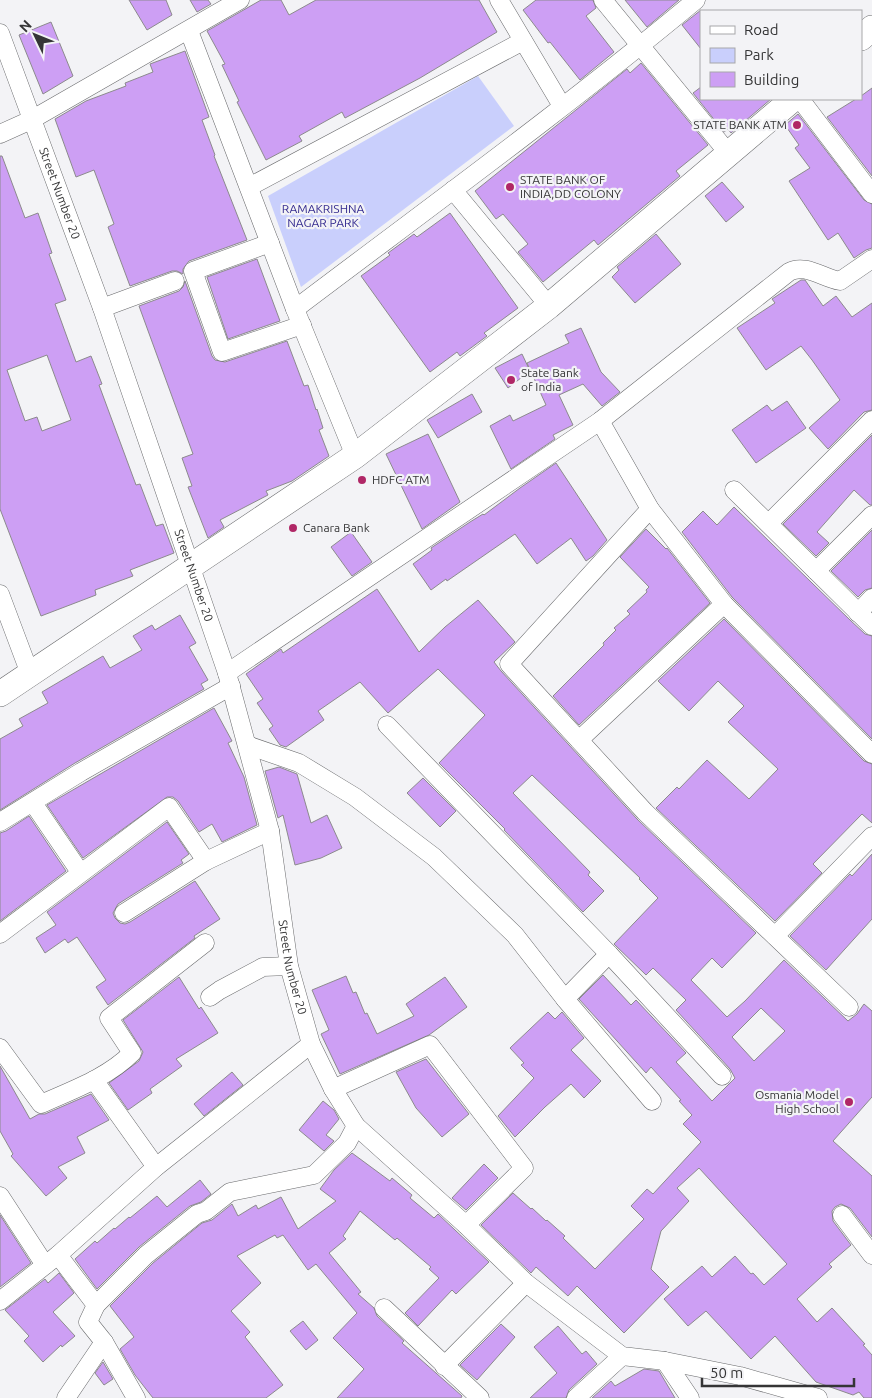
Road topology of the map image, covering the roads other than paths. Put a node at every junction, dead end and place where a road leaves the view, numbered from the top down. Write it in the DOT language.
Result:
graph roads {
  1 [pos="240,0"];
  2 [pos="499,0"];
  3 [pos="603,0"];
  4 [pos="696,0"];
  5 [pos="872,28"];
  6 [pos="189,30"];
  7 [pos="0,33"];
  8 [pos="862,37"];
  9 [pos="523,41"];
  10 [pos="640,47"];
  11 [pos="792,100"];
  12 [pos="801,100"];
  13 [pos="562,106"];
  14 [pos="31,120"];
  15 [pos="0,134"];
  16 [pos="729,154"];
  17 [pos="249,187"];
  18 [pos="453,190"];
  19 [pos="872,194"];
  20 [pos="270,243"];
  21 [pos="872,259"];
  22 [pos="176,281"];
  23 [pos="550,306"];
  24 [pos="102,308"];
  25 [pos="298,317"];
  26 [pos="872,420"];
  27 [pos="600,421"];
  28 [pos="355,456"];
  29 [pos="734,490"];
  30 [pos="650,510"];
  31 [pos="872,514"];
  32 [pos="769,523"];
  33 [pos="190,568"];
  34 [pos="816,571"];
  35 [pos="0,594"];
  36 [pos="872,598"];
  37 [pos="724,604"];
  38 [pos="858,613"];
  39 [pos="872,626"];
  40 [pos="30,674"];
  41 [pos="229,679"];
  42 [pos="0,694"];
  43 [pos="387,725"];
  44 [pos="579,740"];
  45 [pos="247,746"];
  46 [pos="872,754"];
  47 [pos="33,803"];
  48 [pos="0,822"];
  49 [pos="270,831"];
  50 [pos="872,836"];
  51 [pos="206,861"];
  52 [pos="80,872"];
  53 [pos="124,914"];
  54 [pos="0,934"];
  55 [pos="775,936"];
  56 [pos="205,943"];
  57 [pos="609,954"];
  58 [pos="289,966"];
  59 [pos="210,997"];
  60 [pos="565,999"];
  61 [pos="849,1007"];
  62 [pos="311,1044"];
  63 [pos="0,1048"];
  64 [pos="722,1076"];
  65 [pos="94,1080"];
  66 [pos="333,1088"];
  67 [pos="652,1101"];
  68 [pos="356,1126"];
  69 [pos="156,1167"];
  70 [pos="0,1196"];
  71 [pos="842,1215"];
  72 [pos="466,1225"];
  73 [pos="872,1255"];
  74 [pos="52,1260"];
  75 [pos="526,1284"];
  76 [pos="0,1301"];
  77 [pos="96,1305"];
  78 [pos="384,1308"];
  79 [pos="104,1342"];
  80 [pos="622,1356"];
  81 [pos="666,1361"];
  82 [pos="444,1366"];
  83 [pos="66,1398"];
  84 [pos="136,1398"];
  85 [pos="480,1398"];
  86 [pos="576,1398"];
  87 [pos="690,1398"];
  88 [pos="818,1398"];
  1 -- 6 [label="street"];
  2 -- 9 [label="street"];
  3 -- 10 [label="street"];
  4 -- 10 [label="street"];
  5 -- 8 [label="street"];
  6 -- 14 [label="street"];
  6 -- 17 [label="street"];
  7 -- 14 [label="street, Street Number 20"];
  9 -- 13 [label="street"];
  9 -- 17 [label="street"];
  10 -- 13 [label="street"];
  10 -- 16 [label="street"];
  11 -- 16 [label="street"];
  12 -- 19 [label="street"];
  13 -- 18 [label="street"];
  14 -- 15 [label="street"];
  14 -- 24 [label="street, Street Number 20"];
  16 -- 23 [label="street"];
  17 -- 20 [label="street"];
  18 -- 23 [label="street"];
  18 -- 25 [label="street"];
  20 -- 25 [label="street"];
  20 -- 25 [label="street"];
  21 -- 27 [label="street"];
  22 -- 24 [label="street"];
  23 -- 28 [label="street"];
  24 -- 33 [label="street, Street Number 20"];
  25 -- 28 [label="street"];
  26 -- 32 [label="street"];
  27 -- 30 [label="street"];
  27 -- 41 [label="street"];
  28 -- 33 [label="street"];
  29 -- 32 [label="street"];
  30 -- 37 [label="street"];
  30 -- 44 [label="street"];
  31 -- 34 [label="street"];
  32 -- 34 [label="street"];
  33 -- 40 [label="street"];
  33 -- 41 [label="street, Street Number 20"];
  34 -- 38 [label="street"];
  35 -- 40 [label="street"];
  36 -- 38 [label="street"];
  37 -- 44 [label="street"];
  37 -- 46 [label="street"];
  38 -- 39 [label="street"];
  40 -- 42 [label="street"];
  41 -- 45 [label="street, Street Number 20"];
  41 -- 47 [label="street"];
  43 -- 57 [label="street"];
  44 -- 55 [label="street"];
  45 -- 49 [label="street, Street Number 20"];
  45 -- 60 [label="street"];
  47 -- 48 [label="street"];
  47 -- 52 [label="street"];
  49 -- 51 [label="street"];
  49 -- 58 [label="street, Street Number 20"];
  50 -- 55 [label="street"];
  51 -- 52 [label="street"];
  51 -- 53 [label="street"];
  52 -- 54 [label="street"];
  55 -- 61 [label="street"];
  56 -- 65 [label="street"];
  57 -- 60 [label="street"];
  57 -- 64 [label="street"];
  58 -- 59 [label="street"];
  58 -- 62 [label="street, Street Number 20"];
  60 -- 67 [label="street"];
  62 -- 66 [label="street, Street Number 20"];
  62 -- 69 [label="street"];
  63 -- 65 [label="street"];
  65 -- 69 [label="street"];
  66 -- 68 [label="street, Street Number 20"];
  66 -- 72 [label="street"];
  68 -- 72 [label="street, Street Number 20"];
  68 -- 77 [label="street"];
  69 -- 74 [label="street"];
  70 -- 74 [label="street"];
  71 -- 73 [label="street"];
  72 -- 75 [label="street, Street Number 20"];
  74 -- 76 [label="street"];
  74 -- 77 [label="street"];
  75 -- 80 [label="street, Street Number 20"];
  75 -- 82 [label="street"];
  77 -- 79 [label="street"];
  78 -- 82 [label="street"];
  79 -- 83 [label="street"];
  79 -- 84 [label="street"];
  80 -- 81 [label="street"];
  80 -- 86 [label="street"];
  81 -- 87 [label="street"];
  81 -- 88 [label="street"];
  82 -- 85 [label="street"];
}
